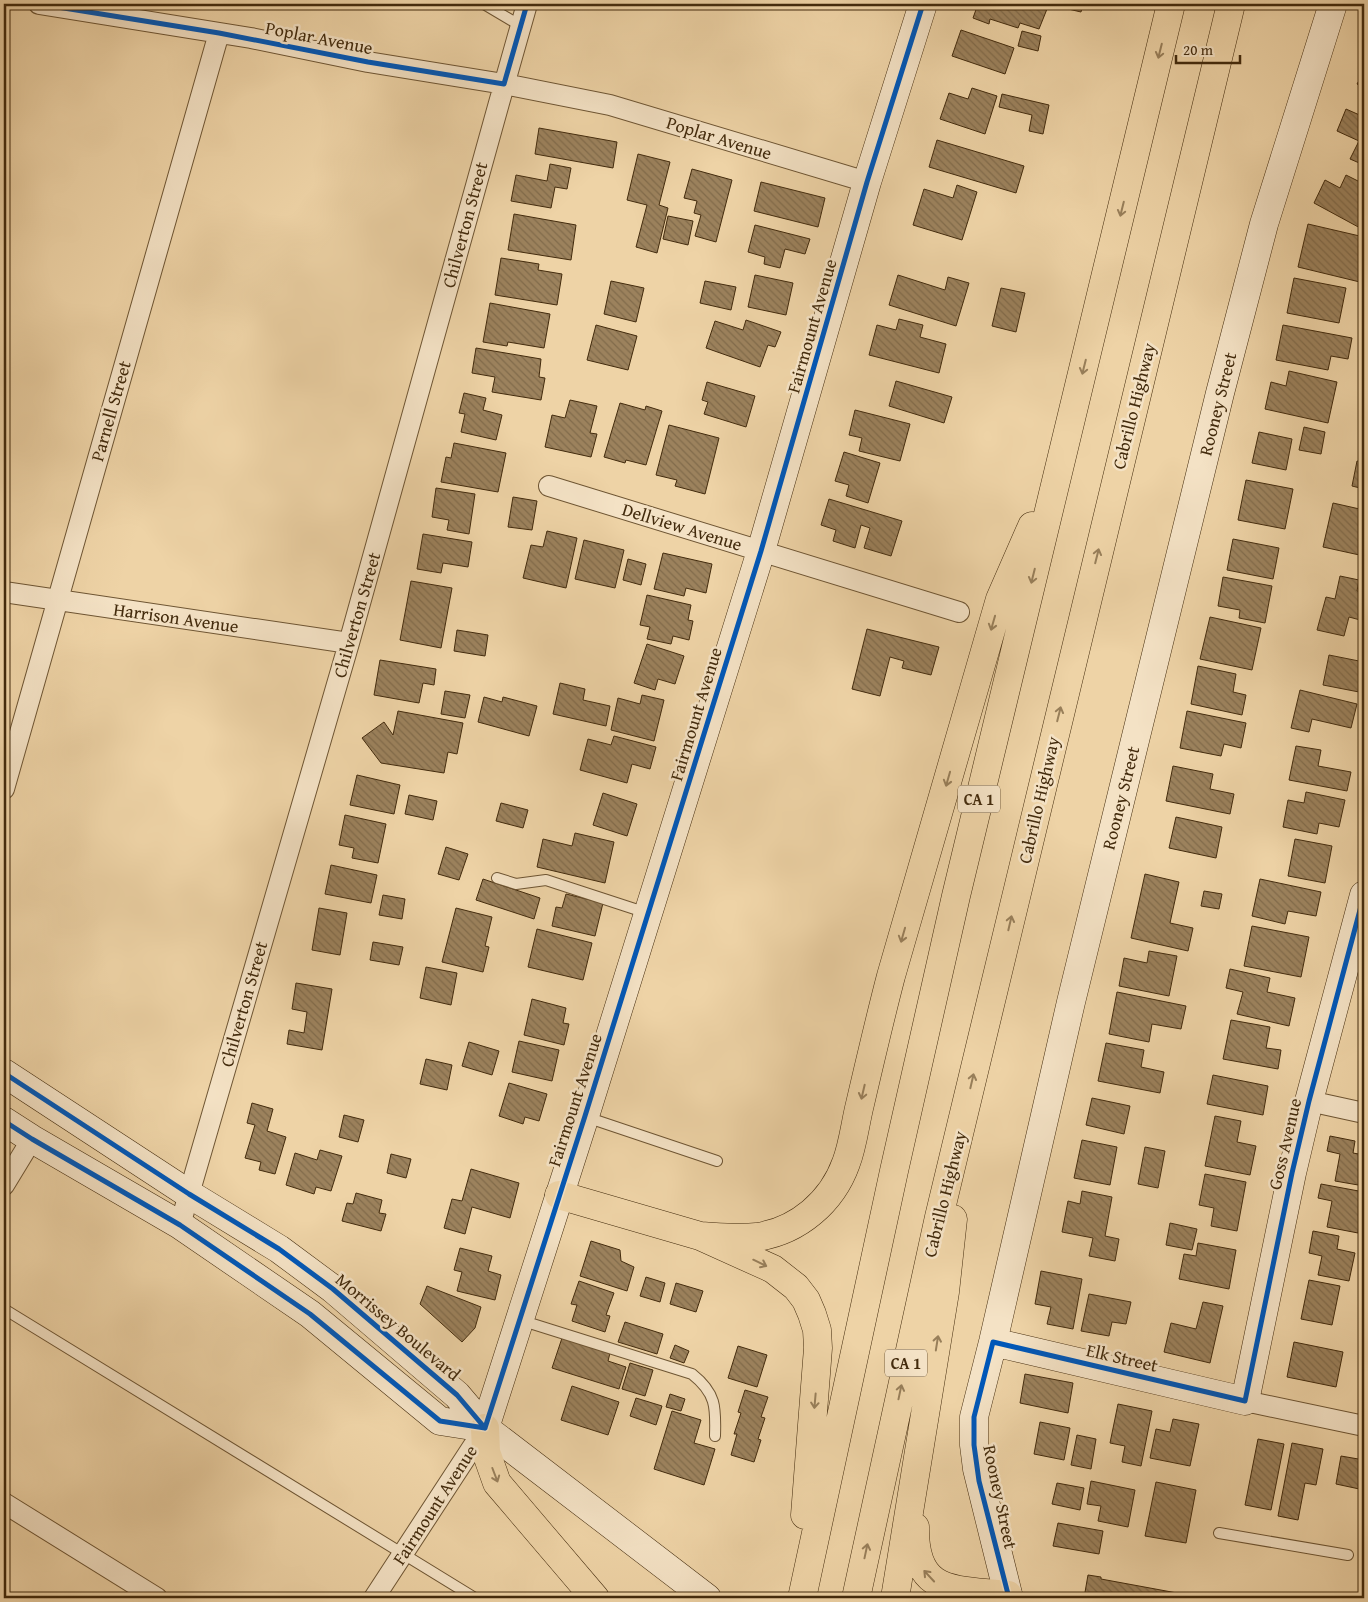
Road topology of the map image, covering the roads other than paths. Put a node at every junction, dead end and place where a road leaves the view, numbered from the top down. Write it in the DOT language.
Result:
graph roads {
  1 [pos="39,4"];
  2 [pos="484,4"];
  3 [pos="528,4"];
  4 [pos="923,4"];
  5 [pos="1171,4"];
  6 [pos="1231,4"];
  7 [pos="1333,4"];
  8 [pos="521,26"];
  9 [pos="219,33"];
  10 [pos="504,84"];
  11 [pos="867,182"];
  12 [pos="1060,465"];
  13 [pos="549,486"];
  14 [pos="761,551"];
  15 [pos="4,592"];
  16 [pos="57,600"];
  17 [pos="959,612"];
  18 [pos="349,644"];
  19 [pos="4,789"];
  20 [pos="497,878"];
  21 [pos="1364,895"];
  22 [pos="648,914"];
  23 [pos="4,1073"];
  24 [pos="1309,1101"];
  25 [pos="1364,1113"];
  26 [pos="585,1116"];
  27 [pos="4,1121"];
  28 [pos="961,1129"];
  29 [pos="32,1139"];
  30 [pos="717,1161"];
  31 [pos="4,1185"];
  32 [pos="189,1194"];
  33 [pos="559,1196"];
  34 [pos="180,1225"];
  35 [pos="700,1236"];
  36 [pos="4,1309"];
  37 [pos="519,1320"];
  38 [pos="994,1342"];
  39 [pos="1245,1401"];
  40 [pos="1364,1426"];
  41 [pos="485,1428"];
  42 [pos="715,1436"];
  43 [pos="919,1456"];
  44 [pos="4,1503"];
  45 [pos="1219,1533"];
  46 [pos="403,1554"];
  47 [pos="1348,1555"];
  48 [pos="1002,1597"];
  49 [pos="157,1598"];
  50 [pos="374,1598"];
  51 [pos="475,1598"];
  52 [pos="594,1598"];
  53 [pos="707,1598"];
  54 [pos="798,1598"];
  55 [pos="802,1598"];
  56 [pos="856,1598"];
  57 [pos="895,1598"];
  1 -- 9 [label="street, Poplar Avenue"];
  2 -- 8 [label="lane"];
  3 -- 8 [label="street, Chilverton Street"];
  4 -- 11 [label="street, Fairmount Avenue"];
  5 -- 12 [label="highway, CA 1, one-way"];
  28 -- 6 [label="highway, Cabrillo Highway / CA 1, one-way"];
  7 -- 38 [label="street, Rooney Street"];
  8 -- 10 [label="street, Chilverton Street"];
  9 -- 10 [label="street, Poplar Avenue"];
  9 -- 16 [label="street, Parnell Street"];
  10 -- 11 [label="street, Poplar Avenue"];
  10 -- 18 [label="street, Chilverton Street"];
  11 -- 14 [label="street, Fairmount Avenue"];
  12 -- 35 [label="highway, one-way"];
  12 -- 55 [label="highway, CA 1, one-way"];
  13 -- 14 [label="street, Dellview Avenue"];
  14 -- 17 [label="street, Dellview Avenue"];
  14 -- 22 [label="street, Fairmount Avenue"];
  15 -- 16 [label="street, Harrison Avenue"];
  16 -- 18 [label="street, Harrison Avenue"];
  16 -- 19 [label="street, Parnell Street"];
  18 -- 32 [label="street, Chilverton Street"];
  20 -- 22 [label="lane"];
  21 -- 24 [label="street, Goss Avenue"];
  22 -- 26 [label="street, Fairmount Avenue"];
  23 -- 32 [label="street, Morrissey Boulevard"];
  24 -- 25 [label="street"];
  24 -- 39 [label="street, Goss Avenue"];
  26 -- 30 [label="lane"];
  26 -- 33 [label="street, Fairmount Avenue"];
  27 -- 29 [label="street, Morrissey Boulevard"];
  43 -- 28 [label="highway, one-way"];
  56 -- 28 [label="highway, Cabrillo Highway / CA 1, one-way"];
  29 -- 31 [label="street"];
  29 -- 34 [label="street, Morrissey Boulevard"];
  32 -- 34 [label="street, Chilverton Street"];
  32 -- 41 [label="street, Morrissey Boulevard"];
  33 -- 35 [label="highway"];
  33 -- 37 [label="street, Fairmount Avenue"];
  34 -- 41 [label="street, Morrissey Boulevard"];
  35 -- 54 [label="highway, one-way"];
  36 -- 46 [label="lane"];
  37 -- 41 [label="street, Fairmount Avenue"];
  37 -- 42 [label="lane"];
  38 -- 39 [label="street, Elk Street"];
  38 -- 48 [label="street, Rooney Street"];
  39 -- 40 [label="street, Elk Street"];
  41 -- 46 [label="street, Fairmount Avenue"];
  41 -- 52 [label="highway, one-way"];
  41 -- 53 [label="street, Morrissey Boulevard"];
  48 -- 43 [label="highway, one-way"];
  43 -- 57 [label="highway"];
  44 -- 49 [label="street"];
  45 -- 47 [label="lane"];
  46 -- 50 [label="street, Fairmount Avenue"];
  46 -- 51 [label="lane"];
}
